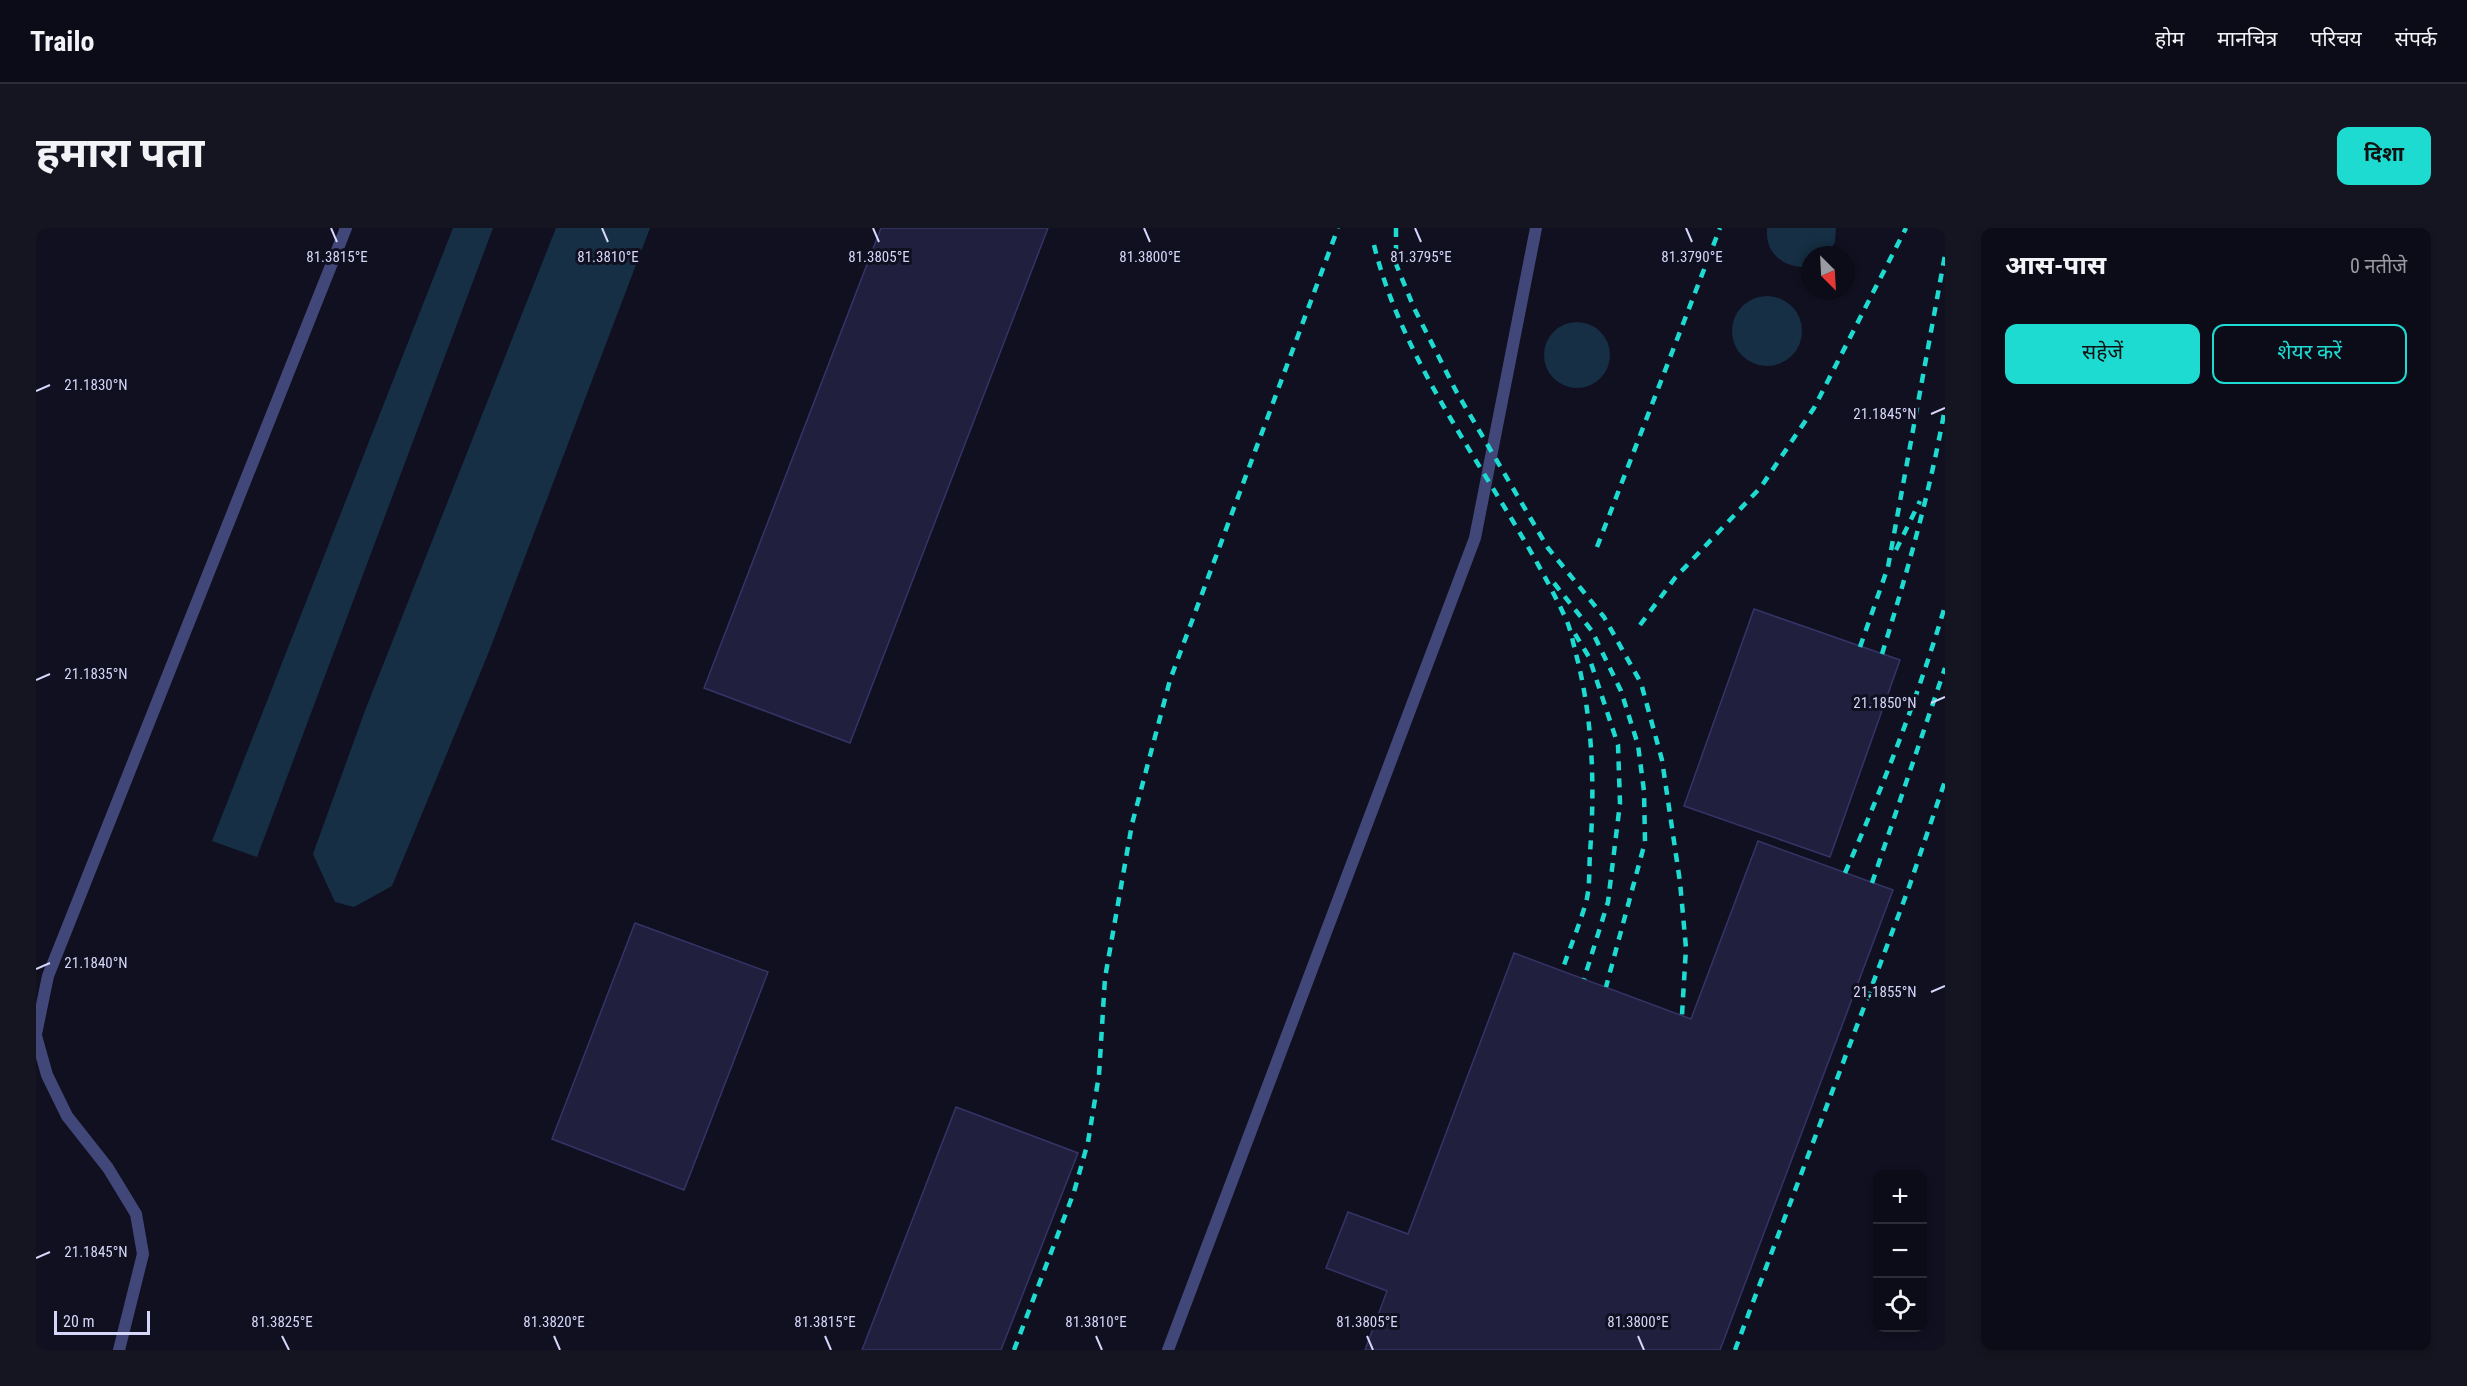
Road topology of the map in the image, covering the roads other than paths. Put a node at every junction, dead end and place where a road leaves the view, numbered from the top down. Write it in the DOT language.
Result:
graph roads {
  1 [pos="346,228"];
  2 [pos="1536,228"];
  3 [pos="36,1035"];
  4 [pos="119,1350"];
  5 [pos="1168,1350"];
  1 -- 3 [label="lane"];
  2 -- 5 [label="lane"];
  3 -- 4 [label="lane"];
}
